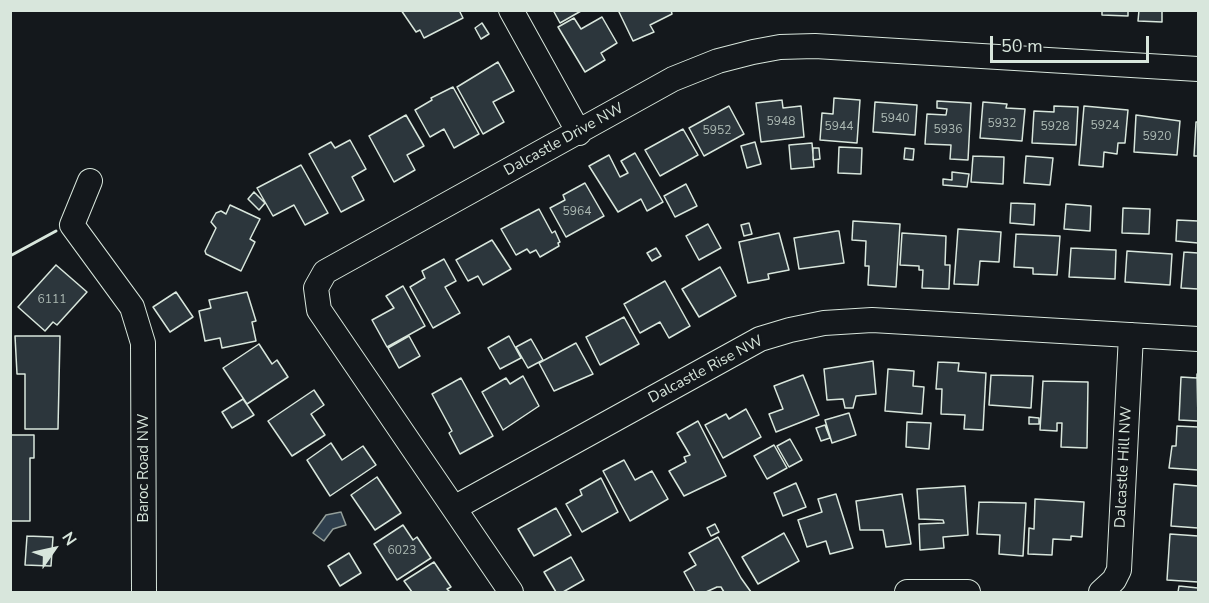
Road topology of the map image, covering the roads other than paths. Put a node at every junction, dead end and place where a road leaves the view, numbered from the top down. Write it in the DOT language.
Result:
graph roads {
  1 [pos="511,10"];
  2 [pos="1198,69"];
  3 [pos="579,133"];
  4 [pos="90,180"];
  5 [pos="1131,335"];
  6 [pos="1198,339"];
  7 [pos="454,508"];
  8 [pos="144,592"];
  9 [pos="511,592"];
  10 [pos="907,592"];
  11 [pos="968,592"];
  12 [pos="1101,592"];
  1 -- 3 [label="street"];
  2 -- 3 [label="street, Dalcastle Drive NW"];
  3 -- 7 [label="street, Dalcastle Drive NW"];
  4 -- 8 [label="street, Baroc Road NW"];
  5 -- 6 [label="street, Dalcastle Rise NW"];
  5 -- 7 [label="street, Dalcastle Rise NW"];
  5 -- 12 [label="street, Dalcastle Hill NW"];
  7 -- 9 [label="street, Dalcastle Drive NW"];
  10 -- 11 [label="street"];
}
